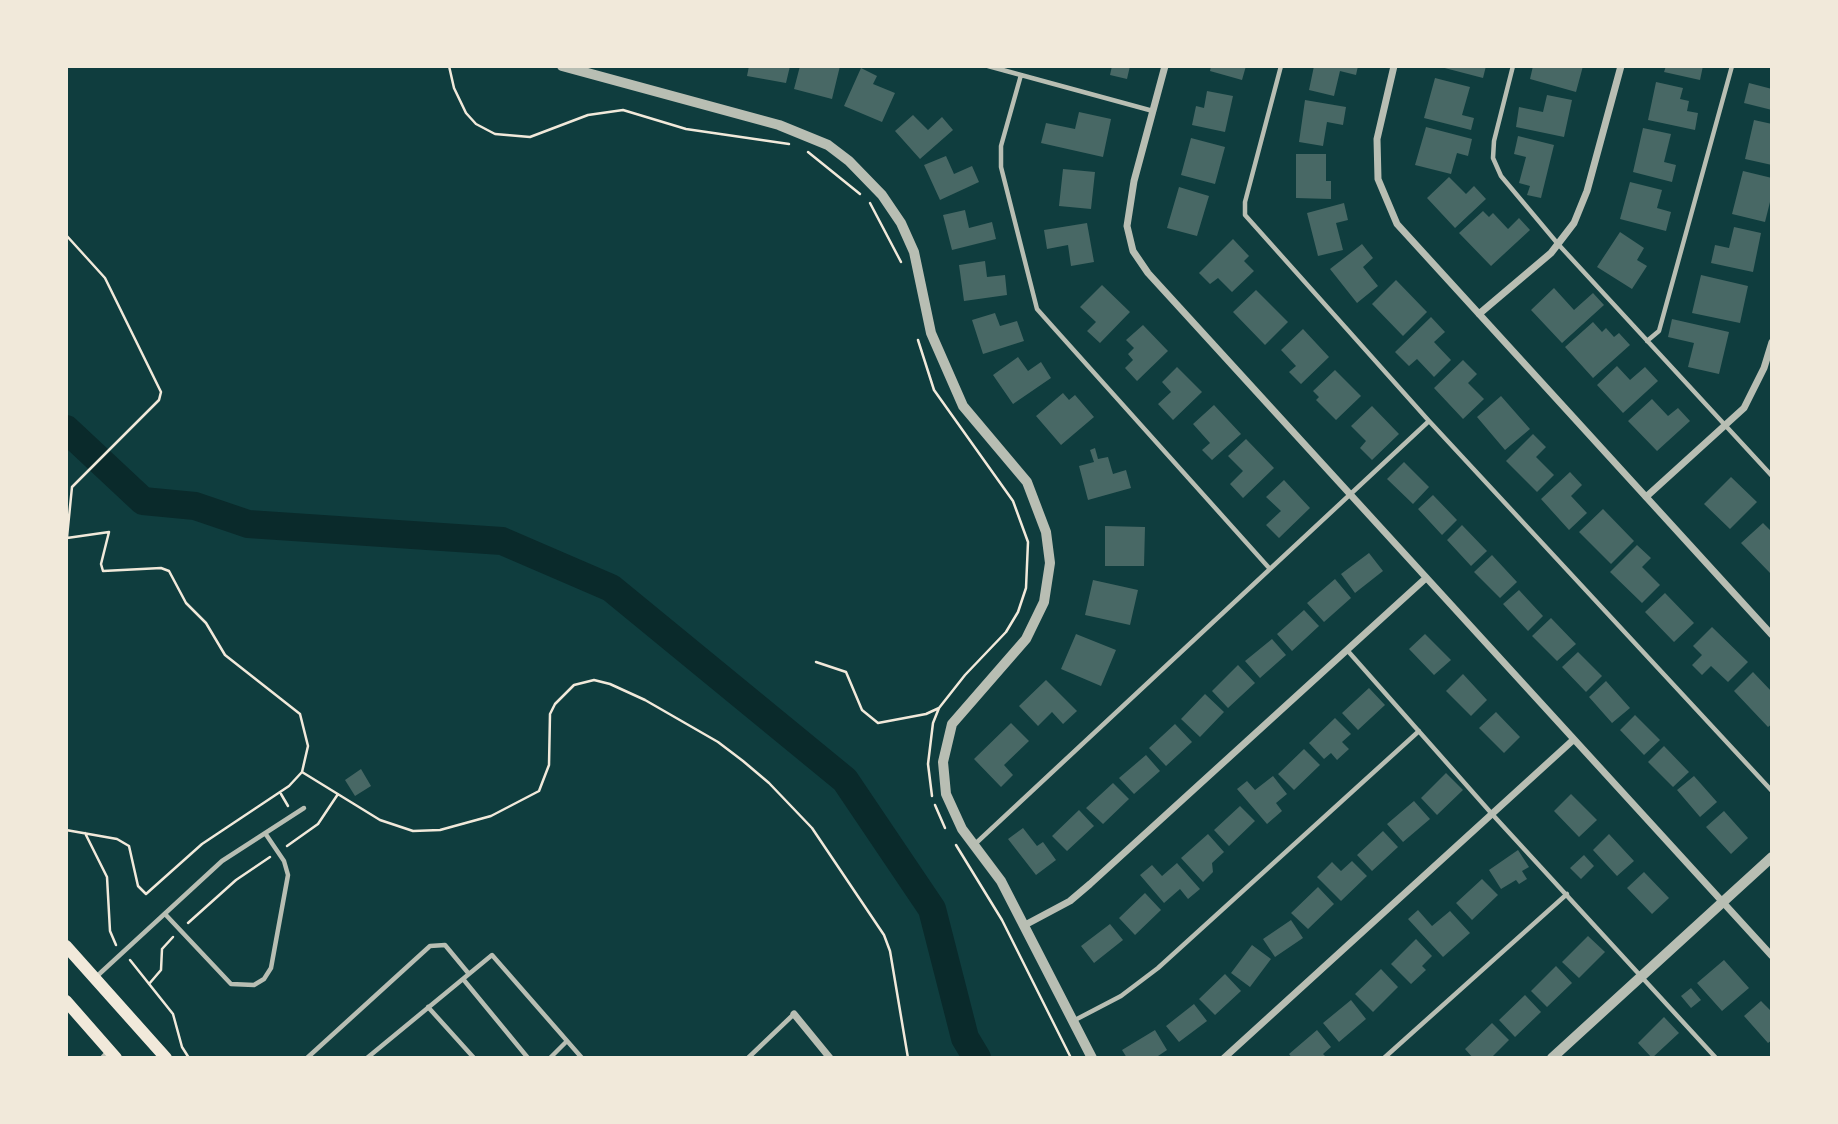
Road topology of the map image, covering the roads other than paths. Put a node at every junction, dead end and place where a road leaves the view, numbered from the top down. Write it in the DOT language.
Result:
graph roads {
  1 [pos="562,66"];
  2 [pos="988,66"];
  3 [pos="1165,66"];
  4 [pos="1281,66"];
  5 [pos="1394,66"];
  6 [pos="1513,66"];
  7 [pos="1621,66"];
  8 [pos="1732,66"];
  9 [pos="1021,75"];
  10 [pos="1153,111"];
  11 [pos="1558,244"];
  12 [pos="1479,314"];
  13 [pos="1647,341"];
  14 [pos="1772,342"];
  15 [pos="1429,421"];
  16 [pos="1725,426"];
  17 [pos="1772,476"];
  18 [pos="1350,495"];
  19 [pos="1646,498"];
  20 [pos="1270,569"];
  21 [pos="1426,578"];
  22 [pos="1772,635"];
  23 [pos="1347,650"];
  24 [pos="1419,731"];
  25 [pos="1572,741"];
  26 [pos="1772,791"];
  27 [pos="303,808"];
  28 [pos="1492,814"];
  29 [pos="265,833"];
  30 [pos="974,845"];
  31 [pos="1772,858"];
  32 [pos="1567,894"];
  33 [pos="1721,902"];
  34 [pos="165,914"];
  35 [pos="1025,925"];
  36 [pos="66,946"];
  37 [pos="1772,956"];
  38 [pos="469,974"];
  39 [pos="1641,975"];
  40 [pos="95,978"];
  41 [pos="463,979"];
  42 [pos="66,1001"];
  43 [pos="428,1007"];
  44 [pos="794,1014"];
  45 [pos="1073,1021"];
  46 [pos="567,1041"];
  47 [pos="109,1055"];
  48 [pos="166,1058"];
  49 [pos="307,1058"];
  50 [pos="367,1058"];
  51 [pos="474,1058"];
  52 [pos="528,1058"];
  53 [pos="550,1058"];
  54 [pos="582,1058"];
  55 [pos="748,1058"];
  56 [pos="830,1058"];
  57 [pos="1091,1058"];
  58 [pos="1224,1058"];
  59 [pos="1384,1058"];
  60 [pos="1552,1058"];
  61 [pos="1716,1058"];
  1 -- 30 [label="street"];
  2 -- 9 [label="lane"];
  3 -- 10 [label="street"];
  4 -- 15 [label="lane"];
  5 -- 12 [label="street"];
  6 -- 11 [label="lane"];
  7 -- 11 [label="street"];
  8 -- 13 [label="lane"];
  9 -- 10 [label="lane"];
  9 -- 20 [label="lane"];
  10 -- 18 [label="street"];
  11 -- 12 [label="street"];
  11 -- 13 [label="lane"];
  12 -- 19 [label="street"];
  13 -- 16 [label="lane"];
  14 -- 16 [label="street"];
  15 -- 18 [label="lane"];
  15 -- 26 [label="lane"];
  16 -- 17 [label="lane"];
  16 -- 19 [label="street"];
  18 -- 20 [label="lane"];
  18 -- 21 [label="street"];
  19 -- 22 [label="street"];
  20 -- 30 [label="lane"];
  21 -- 23 [label="street"];
  21 -- 25 [label="street"];
  23 -- 24 [label="lane"];
  23 -- 35 [label="street"];
  24 -- 28 [label="lane"];
  24 -- 45 [label="lane"];
  25 -- 28 [label="street"];
  25 -- 33 [label="street"];
  27 -- 29 [label="lane"];
  28 -- 32 [label="lane"];
  28 -- 58 [label="street"];
  29 -- 34 [label="lane"];
  29 -- 34 [label="lane"];
  30 -- 35 [label="street"];
  31 -- 33 [label="street"];
  32 -- 39 [label="lane"];
  32 -- 59 [label="lane"];
  33 -- 37 [label="street"];
  33 -- 39 [label="street"];
  34 -- 40 [label="lane"];
  35 -- 45 [label="street"];
  36 -- 40 [label="main road"];
  38 -- 41 [label="lane"];
  38 -- 46 [label="lane"];
  38 -- 49 [label="lane"];
  39 -- 60 [label="street"];
  39 -- 61 [label="lane"];
  40 -- 48 [label="main road"];
  41 -- 43 [label="lane"];
  41 -- 52 [label="lane"];
  42 -- 47 [label="main road"];
  43 -- 50 [label="lane"];
  43 -- 51 [label="lane"];
  44 -- 55 [label="lane"];
  44 -- 56 [label="street"];
  45 -- 57 [label="street"];
  46 -- 53 [label="lane"];
  46 -- 54 [label="lane"];
}
